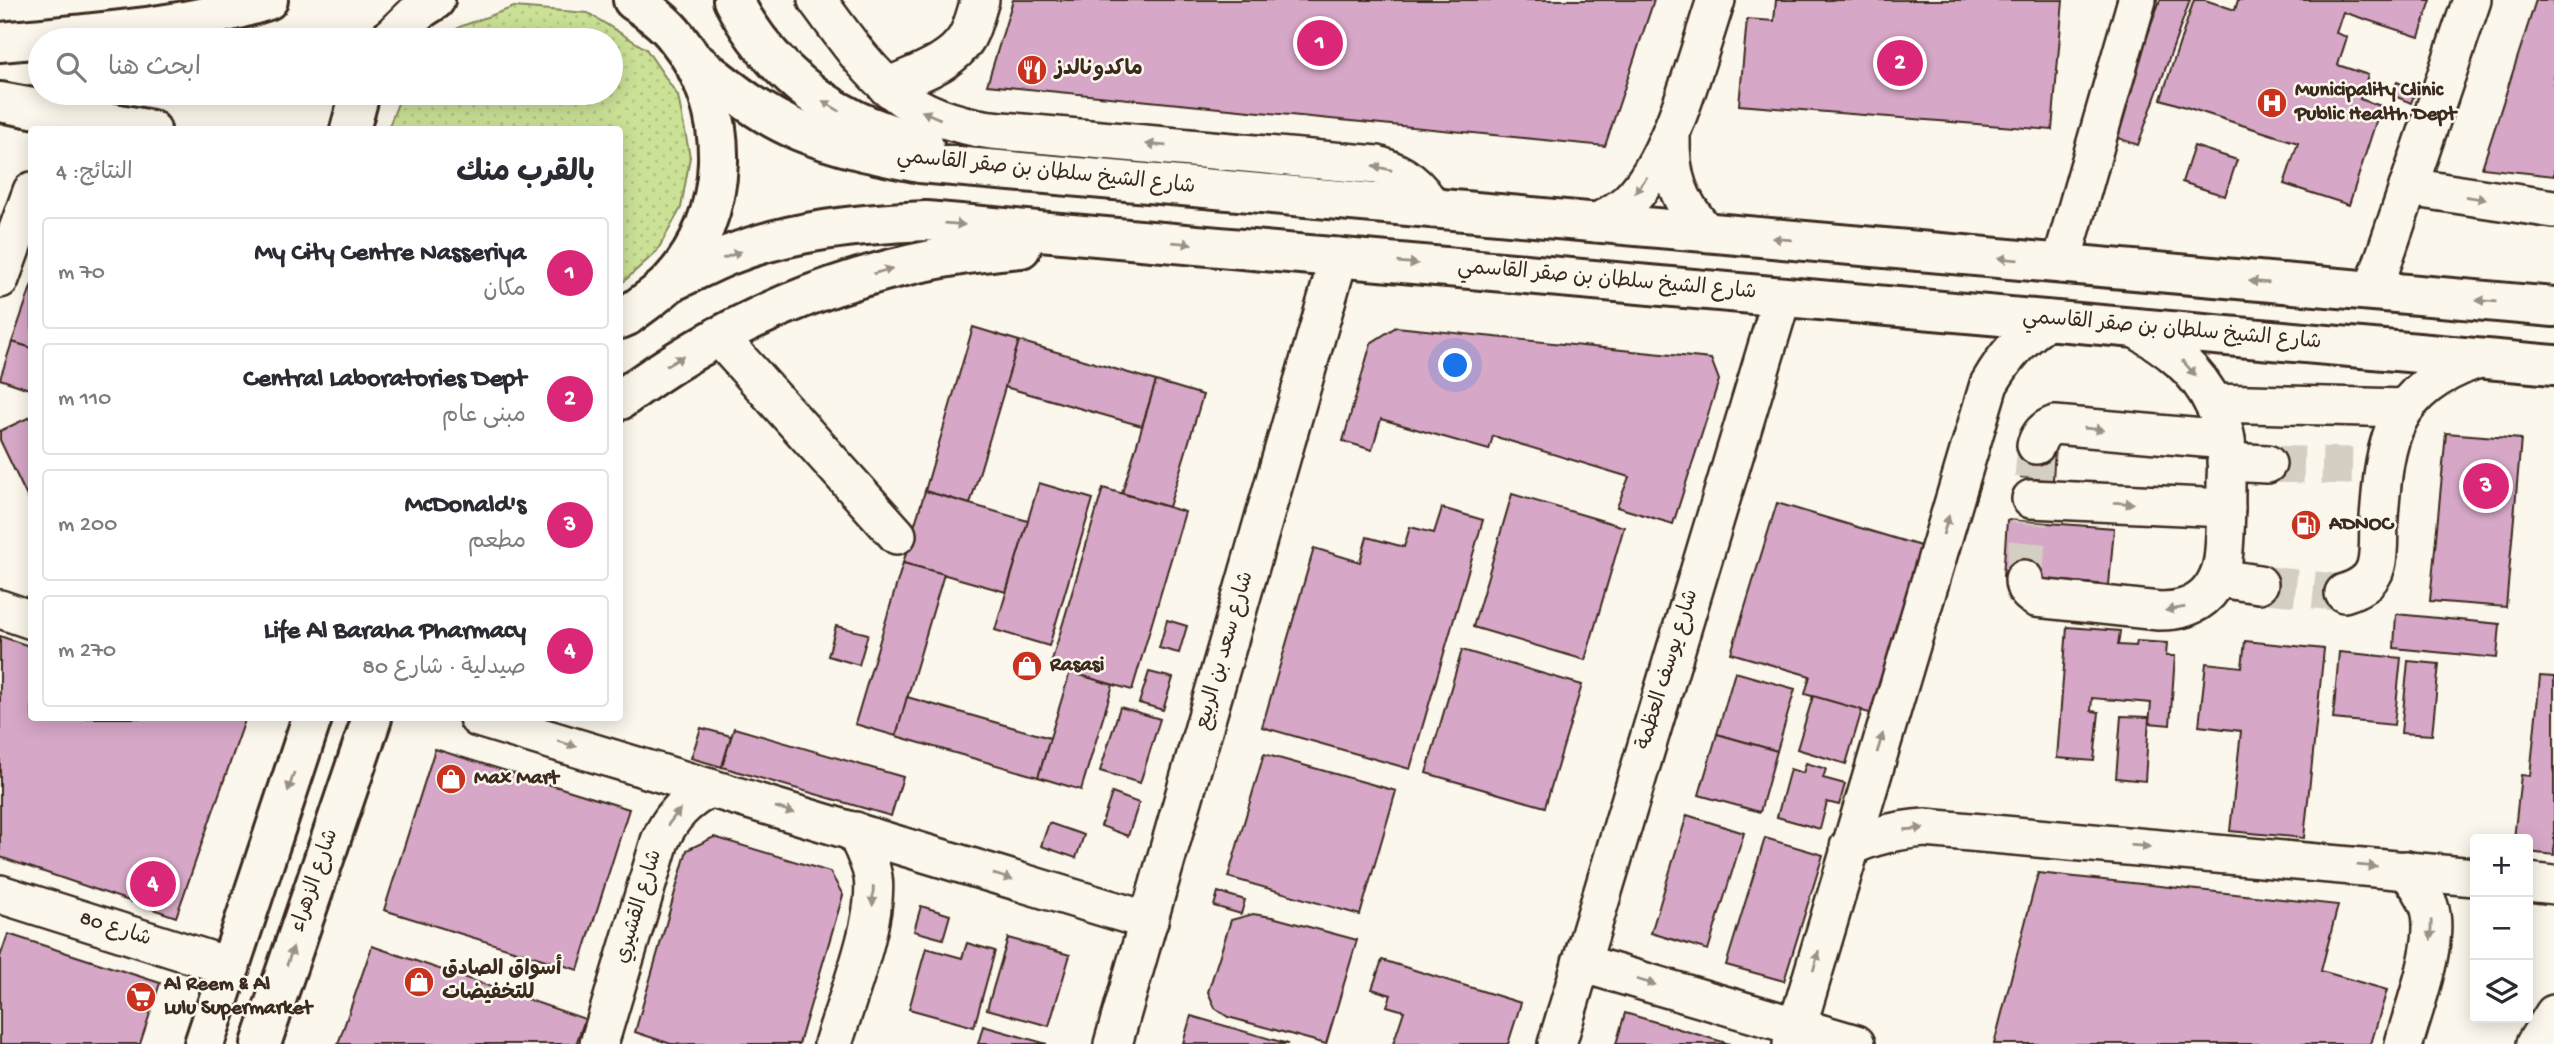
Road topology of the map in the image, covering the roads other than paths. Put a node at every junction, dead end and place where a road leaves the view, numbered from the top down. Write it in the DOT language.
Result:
graph roads {
  1 [pos="268,0"];
  2 [pos="733,0"];
  3 [pos="817,0"];
  4 [pos="980,0"];
  5 [pos="1716,0"];
  6 [pos="2137,0"];
  7 [pos="2472,0"];
  8 [pos="649,6"];
  9 [pos="137,28"];
  10 [pos="28,39"];
  11 [pos="0,42"];
  12 [pos="0,48"];
  13 [pos="28,52"];
  14 [pos="692,59"];
  15 [pos="887,87"];
  16 [pos="0,102"];
  17 [pos="357,105"];
  18 [pos="39,119"];
  19 [pos="93,122"];
  20 [pos="122,126"];
  21 [pos="351,126"];
  22 [pos="1671,134"];
  23 [pos="985,169"];
  24 [pos="2408,187"];
  25 [pos="28,203"];
  26 [pos="1433,209"];
  27 [pos="2554,209"];
  28 [pos="1597,223"];
  29 [pos="1706,232"];
  30 [pos="1137,239"];
  31 [pos="1339,257"];
  32 [pos="10,258"];
  33 [pos="2061,264"];
  34 [pos="669,283"];
  35 [pos="2374,291"];
  36 [pos="1782,297"];
  37 [pos="2554,307"];
  38 [pos="623,318"];
  39 [pos="2048,320"];
  40 [pos="2134,328"];
  41 [pos="718,336"];
  42 [pos="2478,359"];
  43 [pos="2554,365"];
  44 [pos="623,398"];
  45 [pos="2213,403"];
  46 [pos="2405,408"];
  47 [pos="2226,451"];
  48 [pos="2267,464"];
  49 [pos="2226,508"];
  50 [pos="897,536"];
  51 [pos="2218,578"];
  52 [pos="2024,579"];
  53 [pos="2259,584"];
  54 [pos="2344,593"];
  55 [pos="0,609"];
  56 [pos="28,619"];
  57 [pos="311,721"];
  58 [pos="371,721"];
  59 [pos="488,721"];
  60 [pos="710,788"];
  61 [pos="855,831"];
  62 [pos="1849,847"];
  63 [pos="2406,870"];
  64 [pos="2470,876"];
  65 [pos="2533,883"];
  66 [pos="2554,885"];
  67 [pos="0,894"];
  68 [pos="1149,921"];
  69 [pos="1581,963"];
  70 [pos="231,967"];
  71 [pos="2554,1014"];
  72 [pos="1794,1035"];
  73 [pos="204,1044"];
  74 [pos="261,1044"];
  75 [pos="598,1044"];
  76 [pos="833,1044"];
  77 [pos="1113,1044"];
  78 [pos="1557,1044"];
  79 [pos="1856,1044"];
  80 [pos="2404,1044"];
  81 [pos="2535,1044"];
  1 -- 9 [label="main road"];
  23 -- 2 [label="main road, one-way"];
  3 -- 15 [label="street"];
  4 -- 15 [label="street"];
  5 -- 22 [label="street"];
  6 -- 33 [label="street"];
  7 -- 24 [label="street"];
  8 -- 14 [label="main road"];
  10 -- 11 [label="main road"];
  12 -- 13 [label="main road"];
  14 -- 23 [label="main road, شارع الشيخ سلطان بن صقر القاسمي"];
  14 -- 34 [label="main road"];
  26 -- 15 [label="street, one-way"];
  16 -- 18 [label="main road"];
  17 -- 21 [label="main road"];
  18 -- 19 [label="main road"];
  19 -- 20 [label="main road"];
  22 -- 28 [label="street, one-way"];
  22 -- 29 [label="street"];
  23 -- 26 [label="main road, شارع الشيخ سلطان بن صقر القاسمي"];
  24 -- 27 [label="street, one-way"];
  24 -- 35 [label="street"];
  25 -- 32 [label="street"];
  26 -- 28 [label="main road, شارع الشيخ سلطان بن صقر القاسمي"];
  28 -- 29 [label="main road, شارع الشيخ سلطان بن صقر القاسمي"];
  33 -- 29 [label="main road, شارع الشيخ سلطان بن صقر القاسمي, one-way"];
  30 -- 31 [label="main road, شارع الشيخ سلطان بن صقر القاسمي, one-way"];
  34 -- 30 [label="main road, شارع الشيخ سلطان بن صقر القاسمي, one-way"];
  41 -- 30 [label="main road, one-way"];
  31 -- 36 [label="main road, شارع الشيخ سلطان بن صقر القاسمي, one-way"];
  31 -- 68 [label="street, شارع سعد بن الربيع"];
  35 -- 33 [label="main road, شارع الشيخ سلطان بن صقر القاسمي, one-way"];
  34 -- 38 [label="main road"];
  37 -- 35 [label="main road, شارع الشيخ سلطان بن صقر القاسمي, one-way"];
  36 -- 39 [label="main road, شارع الشيخ سلطان بن صقر القاسمي"];
  36 -- 69 [label="street, شارع يوسف العظمة"];
  39 -- 40 [label="main road, شارع الشيخ سلطان بن صقر القاسمي"];
  62 -- 39 [label="street, one-way"];
  40 -- 42 [label="main road, شارع الشيخ سلطان بن صقر القاسمي"];
  40 -- 45 [label="street, one-way"];
  44 -- 41 [label="main road, one-way"];
  41 -- 50 [label="street"];
  42 -- 43 [label="main road, شارع الشيخ سلطان بن صقر القاسمي"];
  42 -- 46 [label="street"];
  45 -- 46 [label="street"];
  45 -- 47 [label="street"];
  46 -- 54 [label="street"];
  47 -- 48 [label="street"];
  47 -- 49 [label="street"];
  47 -- 49 [label="street"];
  49 -- 51 [label="street"];
  51 -- 52 [label="street, one-way"];
  51 -- 53 [label="street"];
  55 -- 56 [label="street"];
  57 -- 70 [label="main road, one-way"];
  74 -- 58 [label="main road, شارع الزهراء, one-way"];
  59 -- 60 [label="street, one-way"];
  60 -- 61 [label="street, one-way"];
  75 -- 60 [label="street, شارع القشيري, one-way"];
  61 -- 68 [label="street, one-way"];
  61 -- 76 [label="street, one-way"];
  62 -- 63 [label="street, one-way"];
  72 -- 62 [label="street, one-way"];
  63 -- 64 [label="street"];
  63 -- 80 [label="street, one-way"];
  65 -- 66 [label="street"];
  67 -- 70 [label="street, شارع 80"];
  68 -- 77 [label="street, شارع سعد بن الربيع"];
  69 -- 72 [label="street, one-way"];
  69 -- 78 [label="street, شارع يوسف العظمة"];
  70 -- 73 [label="main road"];
  71 -- 81 [label="street"];
  72 -- 79 [label="street"];
}
